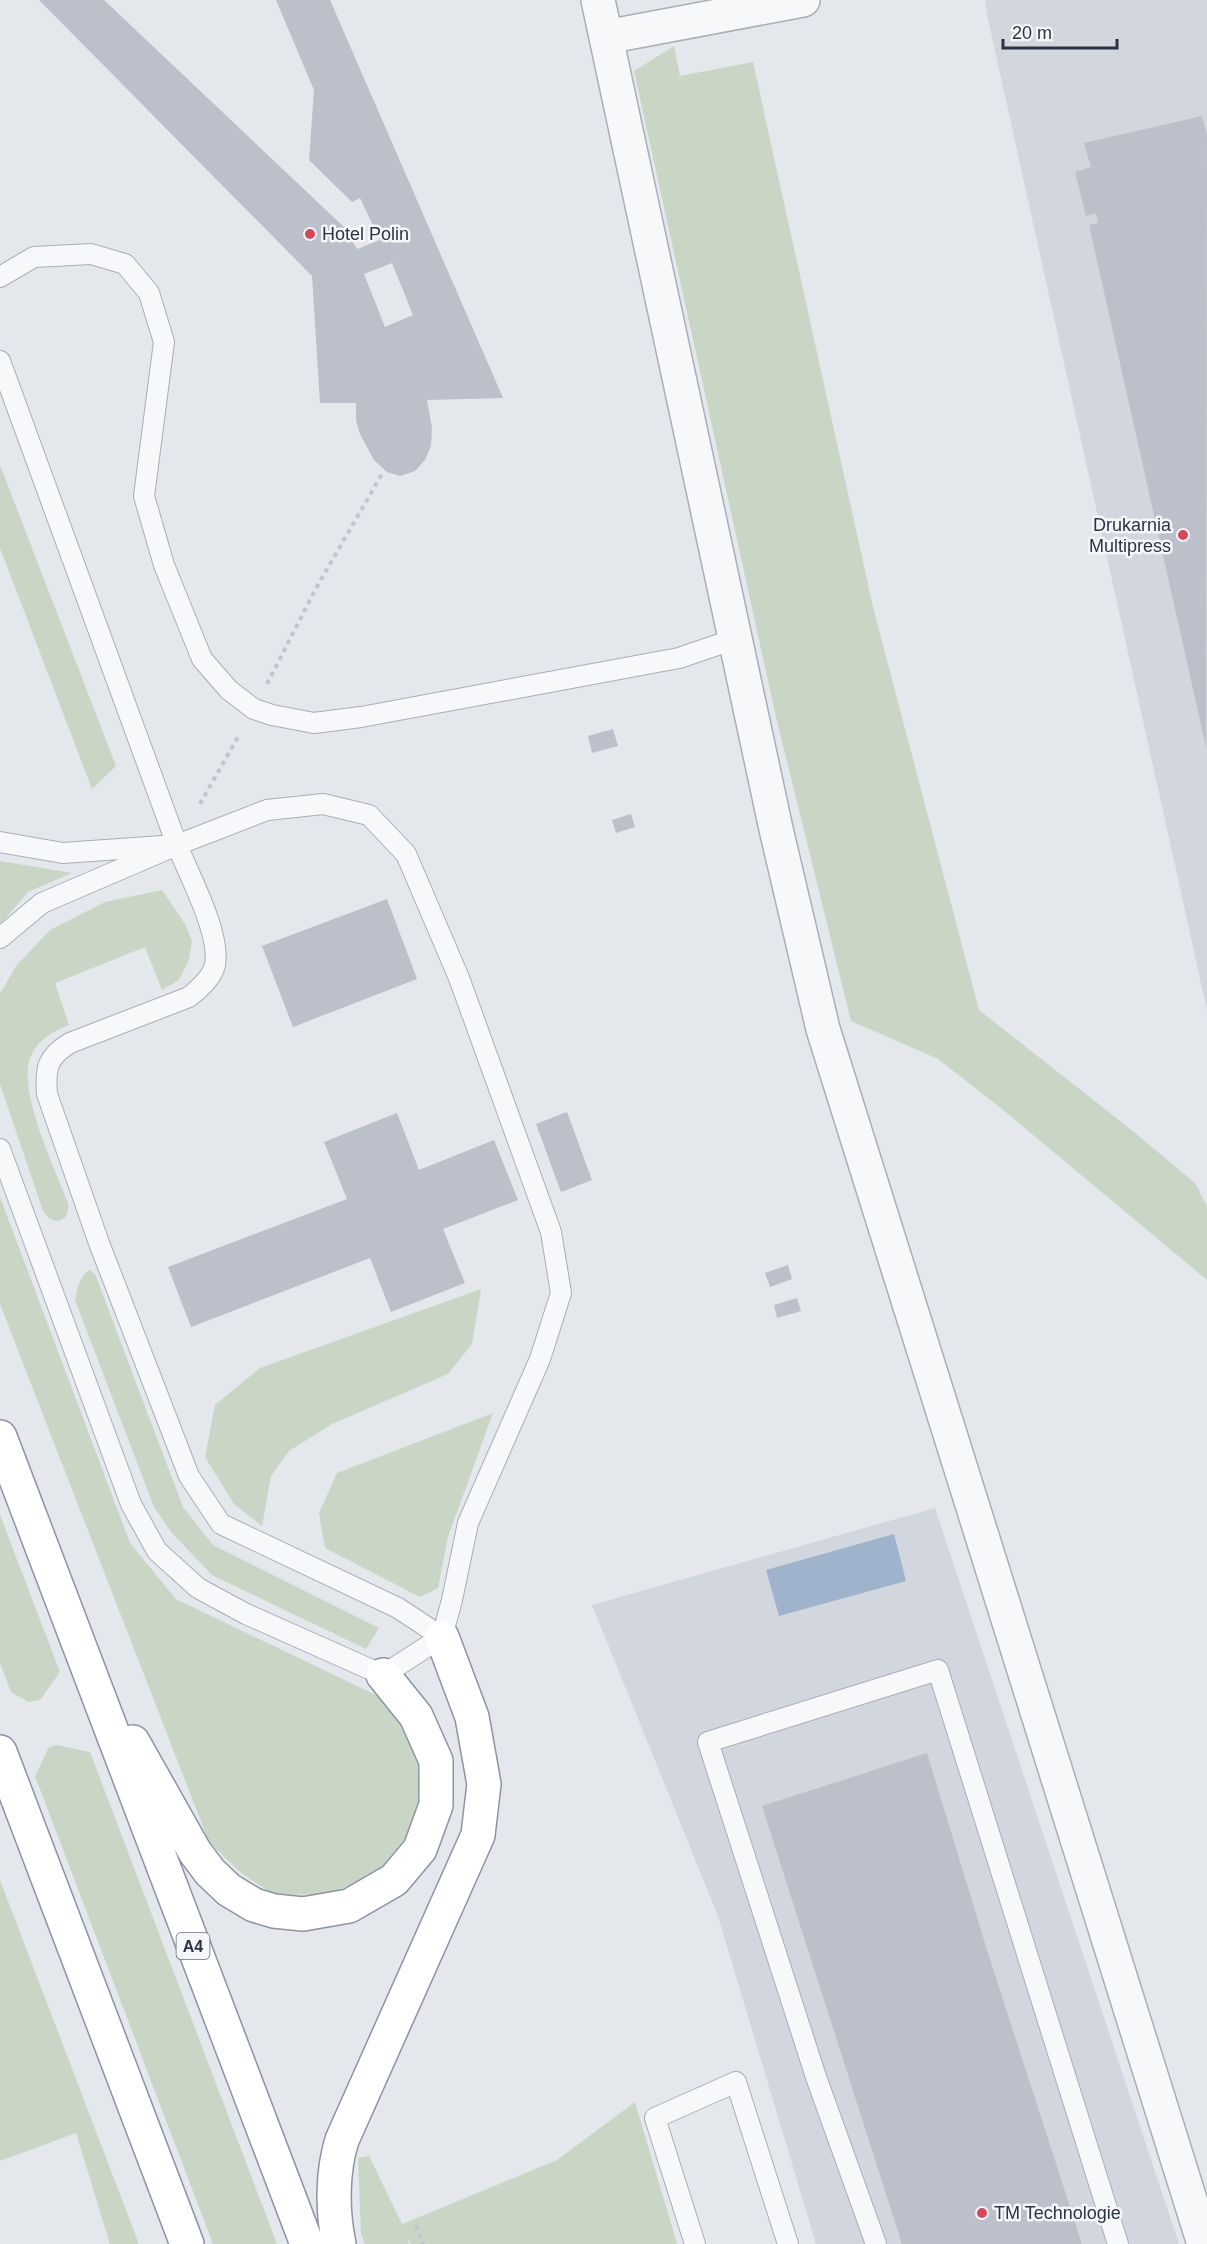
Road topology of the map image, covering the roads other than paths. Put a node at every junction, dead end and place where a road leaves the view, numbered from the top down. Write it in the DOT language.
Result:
graph roads {
  1 [pos="598,0"];
  2 [pos="803,0"];
  3 [pos="606,37"];
  4 [pos="0,277"];
  5 [pos="0,361"];
  6 [pos="735,639"];
  7 [pos="0,842"];
  8 [pos="177,845"];
  9 [pos="0,938"];
  10 [pos="0,1149"];
  11 [pos="0,1437"];
  12 [pos="442,1638"];
  13 [pos="80,1649"];
  14 [pos="383,1675"];
  15 [pos="0,1752"];
  16 [pos="187,2244"];
  17 [pos="306,2244"];
  18 [pos="339,2244"];
  19 [pos="695,2244"];
  20 [pos="788,2244"];
  21 [pos="876,2244"];
  22 [pos="1118,2244"];
  23 [pos="1204,2244"];
  1 -- 3 [label="street"];
  2 -- 3 [label="street"];
  3 -- 6 [label="street"];
  4 -- 6 [label="lane"];
  5 -- 8 [label="lane"];
  6 -- 23 [label="street"];
  7 -- 8 [label="lane"];
  8 -- 9 [label="lane"];
  8 -- 12 [label="lane"];
  8 -- 12 [label="lane"];
  10 -- 14 [label="lane"];
  11 -- 13 [label="highway, A4"];
  12 -- 14 [label="lane"];
  12 -- 18 [label="highway"];
  13 -- 14 [label="highway"];
  13 -- 17 [label="highway, A4"];
  15 -- 16 [label="highway"];
  19 -- 20 [label="lane"];
  21 -- 22 [label="lane"];
}
